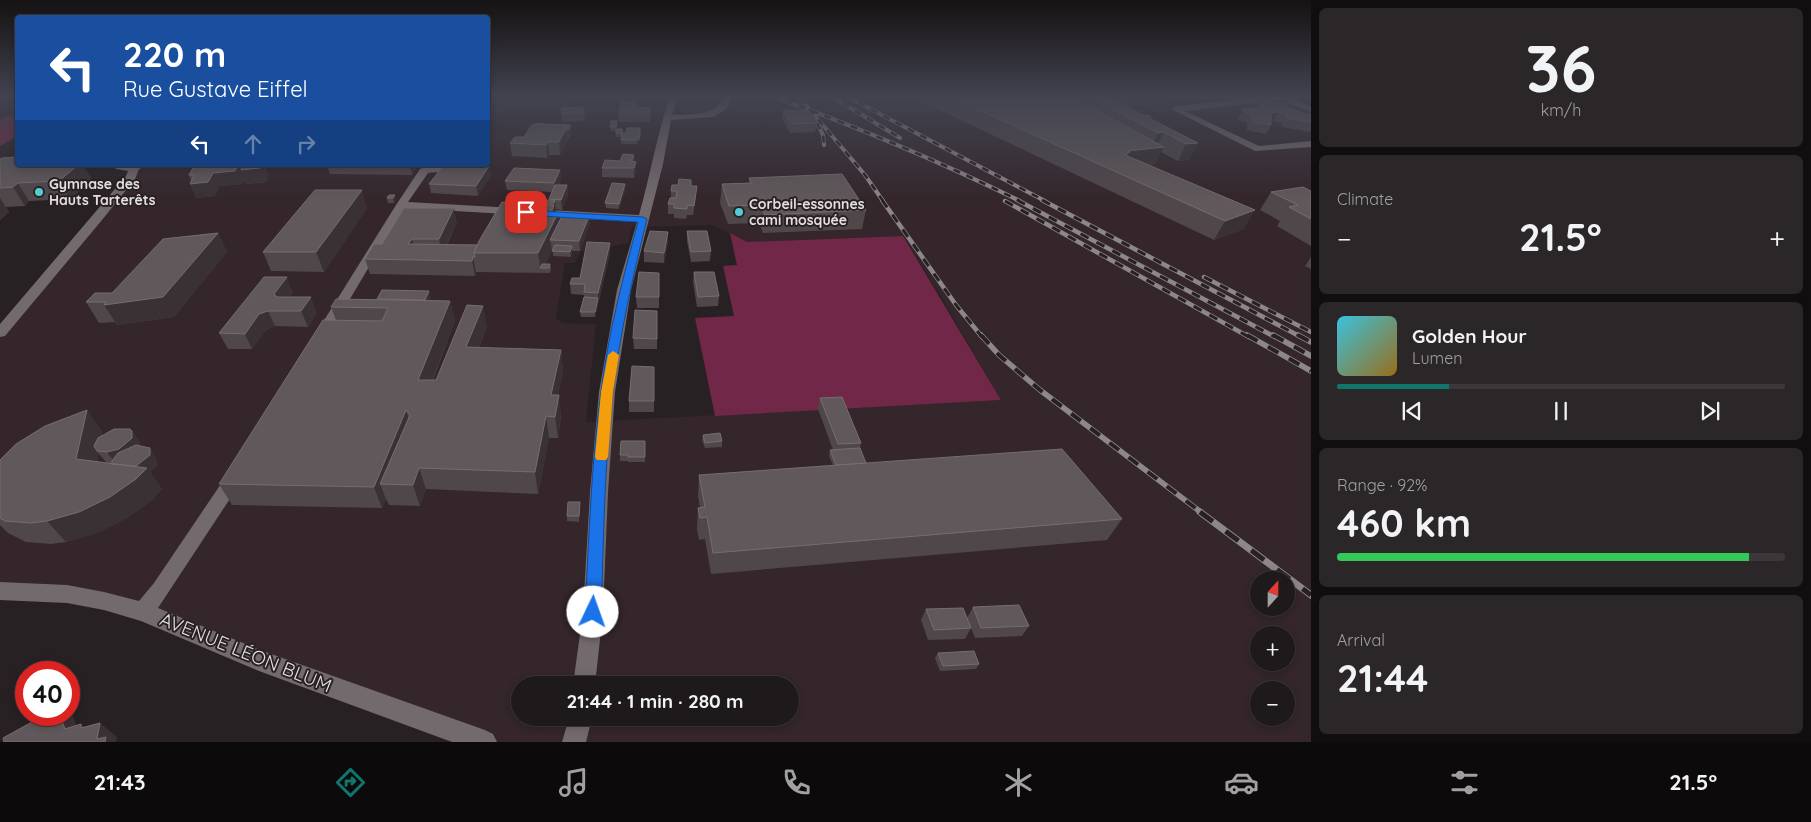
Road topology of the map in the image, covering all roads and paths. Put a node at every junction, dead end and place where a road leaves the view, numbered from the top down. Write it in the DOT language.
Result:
graph roads {
  1 [pos="665,131"];
  2 [pos="1220,131"];
  3 [pos="1311,144"];
  4 [pos="138,167"];
  5 [pos="474,170"];
  6 [pos="401,205"];
  7 [pos="643,219"];
  8 [pos="2,332"];
  9 [pos="314,348"];
  10 [pos="242,466"];
  11 [pos="0,591"];
  12 [pos="143,612"];
  13 [pos="585,676"];
  14 [pos="579,726"];
  15 [pos="485,742"];
  16 [pos="574,742"];
  1 -- 7 [label="street"];
  2 -- 3 [label="street"];
  4 -- 8 [label="street"];
  5 -- 6 [label="street"];
  6 -- 7 [label="street"];
  6 -- 9 [label="street"];
  7 -- 13 [label="street"];
  10 -- 12 [label="street"];
  11 -- 12 [label="street, AVENUE LÉON BLUM"];
  12 -- 15 [label="street, AVENUE LÉON BLUM"];
  14 -- 16 [label="street"];
}
